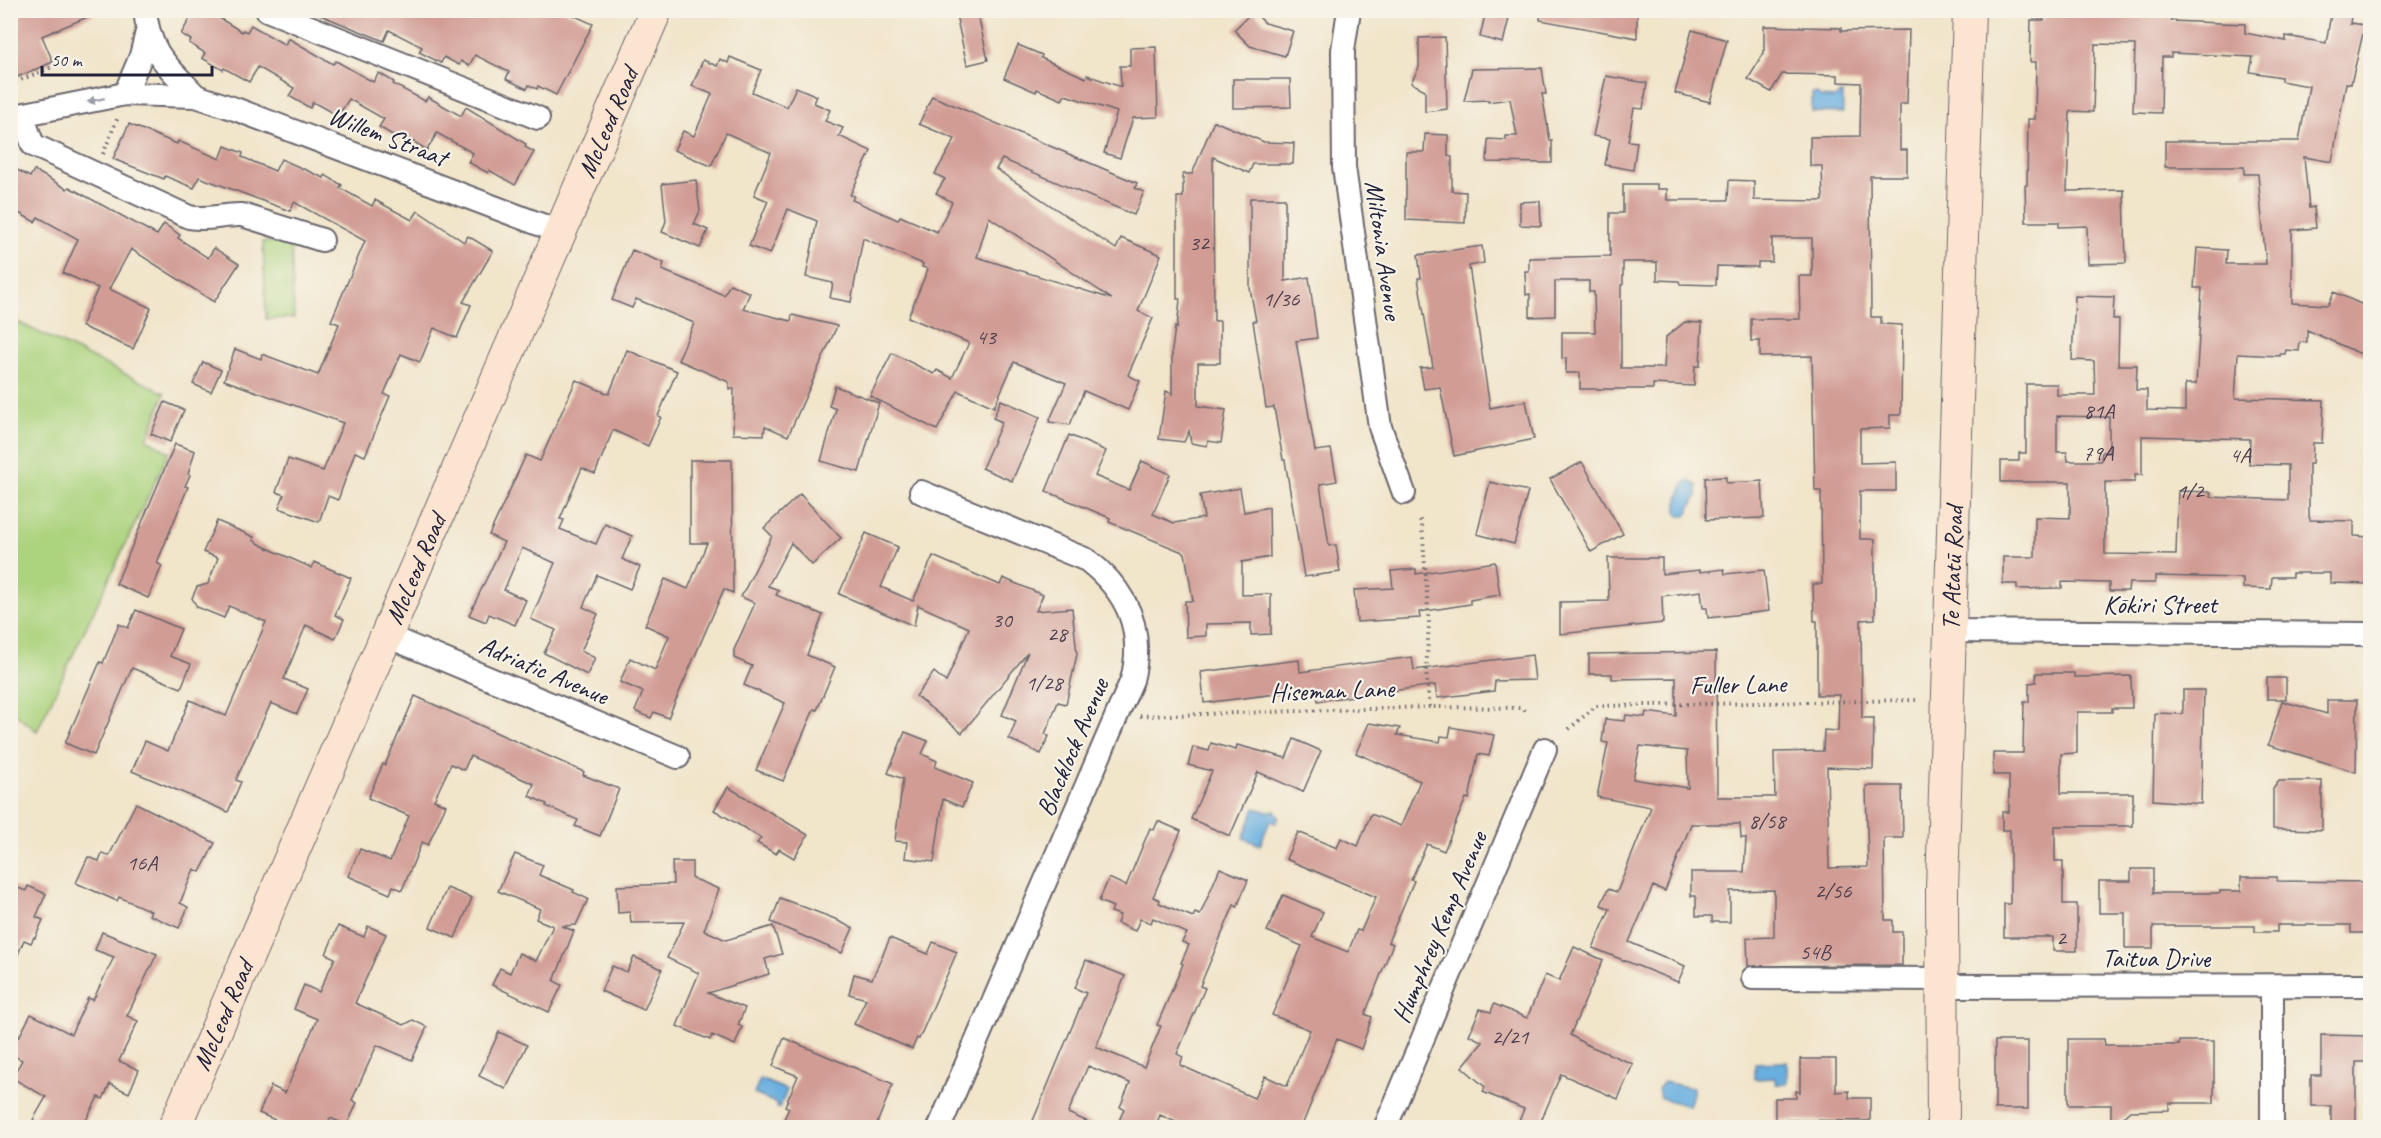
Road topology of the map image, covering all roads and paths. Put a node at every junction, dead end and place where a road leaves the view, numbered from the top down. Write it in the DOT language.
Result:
graph roads {
  1 [pos="267,10"];
  2 [pos="656,10"];
  3 [pos="1348,10"];
  4 [pos="1969,10"];
  5 [pos="146,21"];
  6 [pos="55,66"];
  7 [pos="10,84"];
  8 [pos="196,96"];
  9 [pos="123,102"];
  10 [pos="16,116"];
  11 [pos="538,118"];
  12 [pos="101,158"];
  13 [pos="560,232"];
  14 [pos="322,240"];
  15 [pos="921,492"];
  16 [pos="1404,493"];
  17 [pos="1420,520"];
  18 [pos="1949,631"];
  19 [pos="2370,634"];
  20 [pos="387,636"];
  21 [pos="1917,700"];
  22 [pos="1430,707"];
  23 [pos="1524,711"];
  24 [pos="1139,716"];
  25 [pos="1569,729"];
  26 [pos="1545,749"];
  27 [pos="678,757"];
  28 [pos="1753,978"];
  29 [pos="1941,983"];
  30 [pos="2370,985"];
  31 [pos="2272,986"];
  32 [pos="174,1128"];
  33 [pos="939,1128"];
  34 [pos="1385,1128"];
  35 [pos="1942,1128"];
  36 [pos="2272,1128"];
  1 -- 11 [label="street"];
  2 -- 13 [label="street, McLeod Road"];
  3 -- 16 [label="street, Miltonia Avenue"];
  4 -- 18 [label="street, Te Atatū Road"];
  5 -- 8 [label="street, Willem Straat"];
  5 -- 9 [label="street, Willem Straat"];
  6 -- 7 [label="path"];
  8 -- 9 [label="street, Willem Straat"];
  8 -- 13 [label="street, Willem Straat"];
  9 -- 10 [label="street, Willem Straat, one-way"];
  9 -- 12 [label="path"];
  10 -- 14 [label="street"];
  13 -- 20 [label="street, McLeod Road"];
  15 -- 33 [label="street, Blacklock Avenue"];
  17 -- 22 [label="path"];
  18 -- 19 [label="street, Kōkiri Street"];
  18 -- 29 [label="street, Te Atatū Road"];
  20 -- 27 [label="street, Adriatic Avenue"];
  20 -- 32 [label="street, McLeod Road"];
  21 -- 25 [label="path, Fuller Lane"];
  22 -- 23 [label="path, Hiseman Lane"];
  22 -- 24 [label="path, Hiseman Lane"];
  26 -- 34 [label="street, Humphrey Kemp Avenue"];
  28 -- 29 [label="street, Taitua Drive"];
  29 -- 31 [label="street, Taitua Drive"];
  29 -- 35 [label="street, Te Atatū Road"];
  30 -- 31 [label="street, Taitua Drive"];
  31 -- 36 [label="street"];
}
